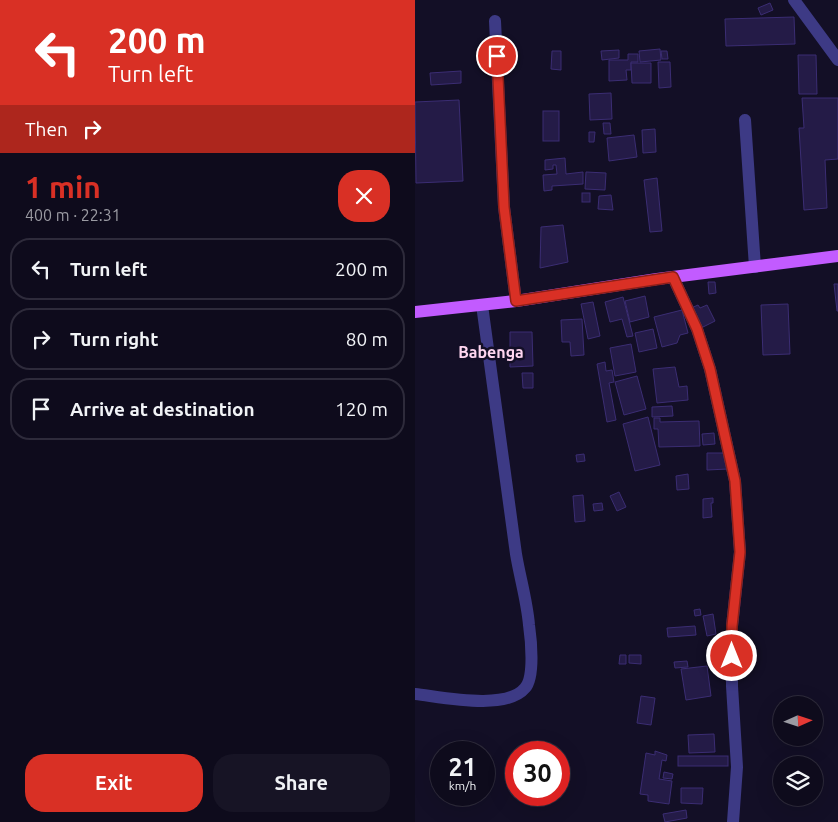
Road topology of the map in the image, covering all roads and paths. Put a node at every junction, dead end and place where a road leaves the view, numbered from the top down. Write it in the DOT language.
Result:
graph roads {
  1 [pos="794,0"];
  2 [pos="495,21"];
  3 [pos="838,60"];
  4 [pos="745,120"];
  5 [pos="838,256"];
  6 [pos="755,267"];
  7 [pos="673,277"];
  8 [pos="516,301"];
  9 [pos="482,305"];
  10 [pos="415,312"];
  11 [pos="415,694"];
  12 [pos="733,822"];
  1 -- 3 [label="street"];
  2 -- 8 [label="street"];
  4 -- 6 [label="street"];
  5 -- 6 [label="main road"];
  6 -- 7 [label="main road"];
  7 -- 8 [label="main road"];
  7 -- 12 [label="street"];
  8 -- 9 [label="main road"];
  9 -- 10 [label="main road"];
  9 -- 11 [label="street"];
}
